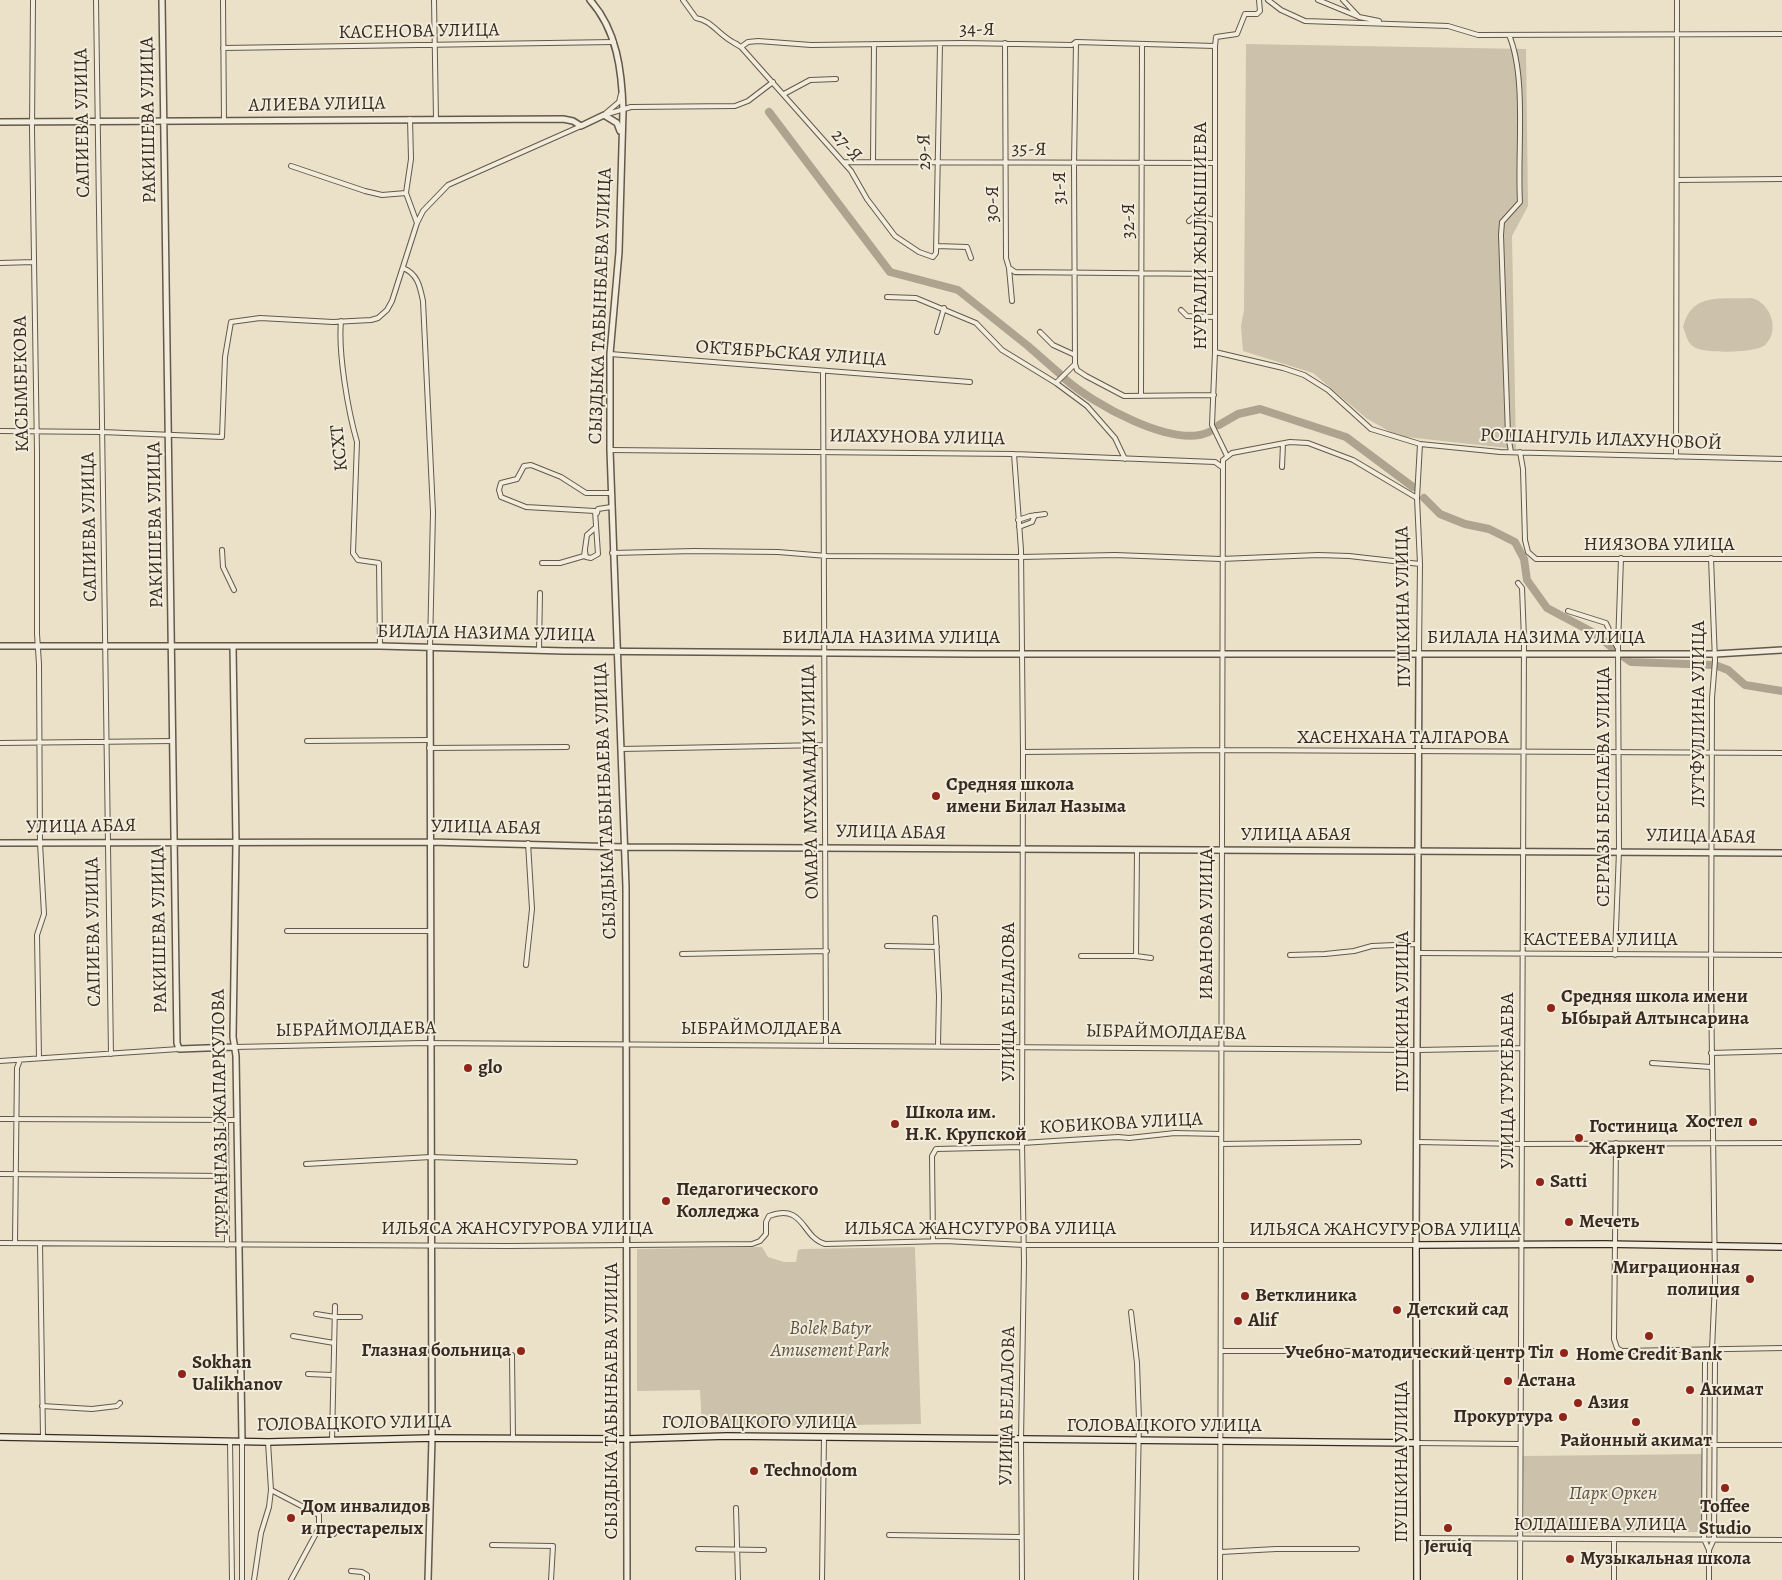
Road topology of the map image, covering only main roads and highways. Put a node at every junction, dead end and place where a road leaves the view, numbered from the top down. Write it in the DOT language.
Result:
graph roads {
  1 [pos="1416,1245"];
  2 [pos="1782,1247"];
  3 [pos="0,1437"];
  4 [pos="1416,1443"];
  5 [pos="1417,1580"];
  1 -- 2 [label="main road, ИЛЬЯСА ЖАНСУГУРОВА УЛИЦА"];
  1 -- 4 [label="main road, ПУШКИНА УЛИЦА"];
  3 -- 4 [label="main road, ГОЛОВАЦКОГО УЛИЦА"];
  4 -- 5 [label="main road, ПУШКИНА УЛИЦА"];
}
